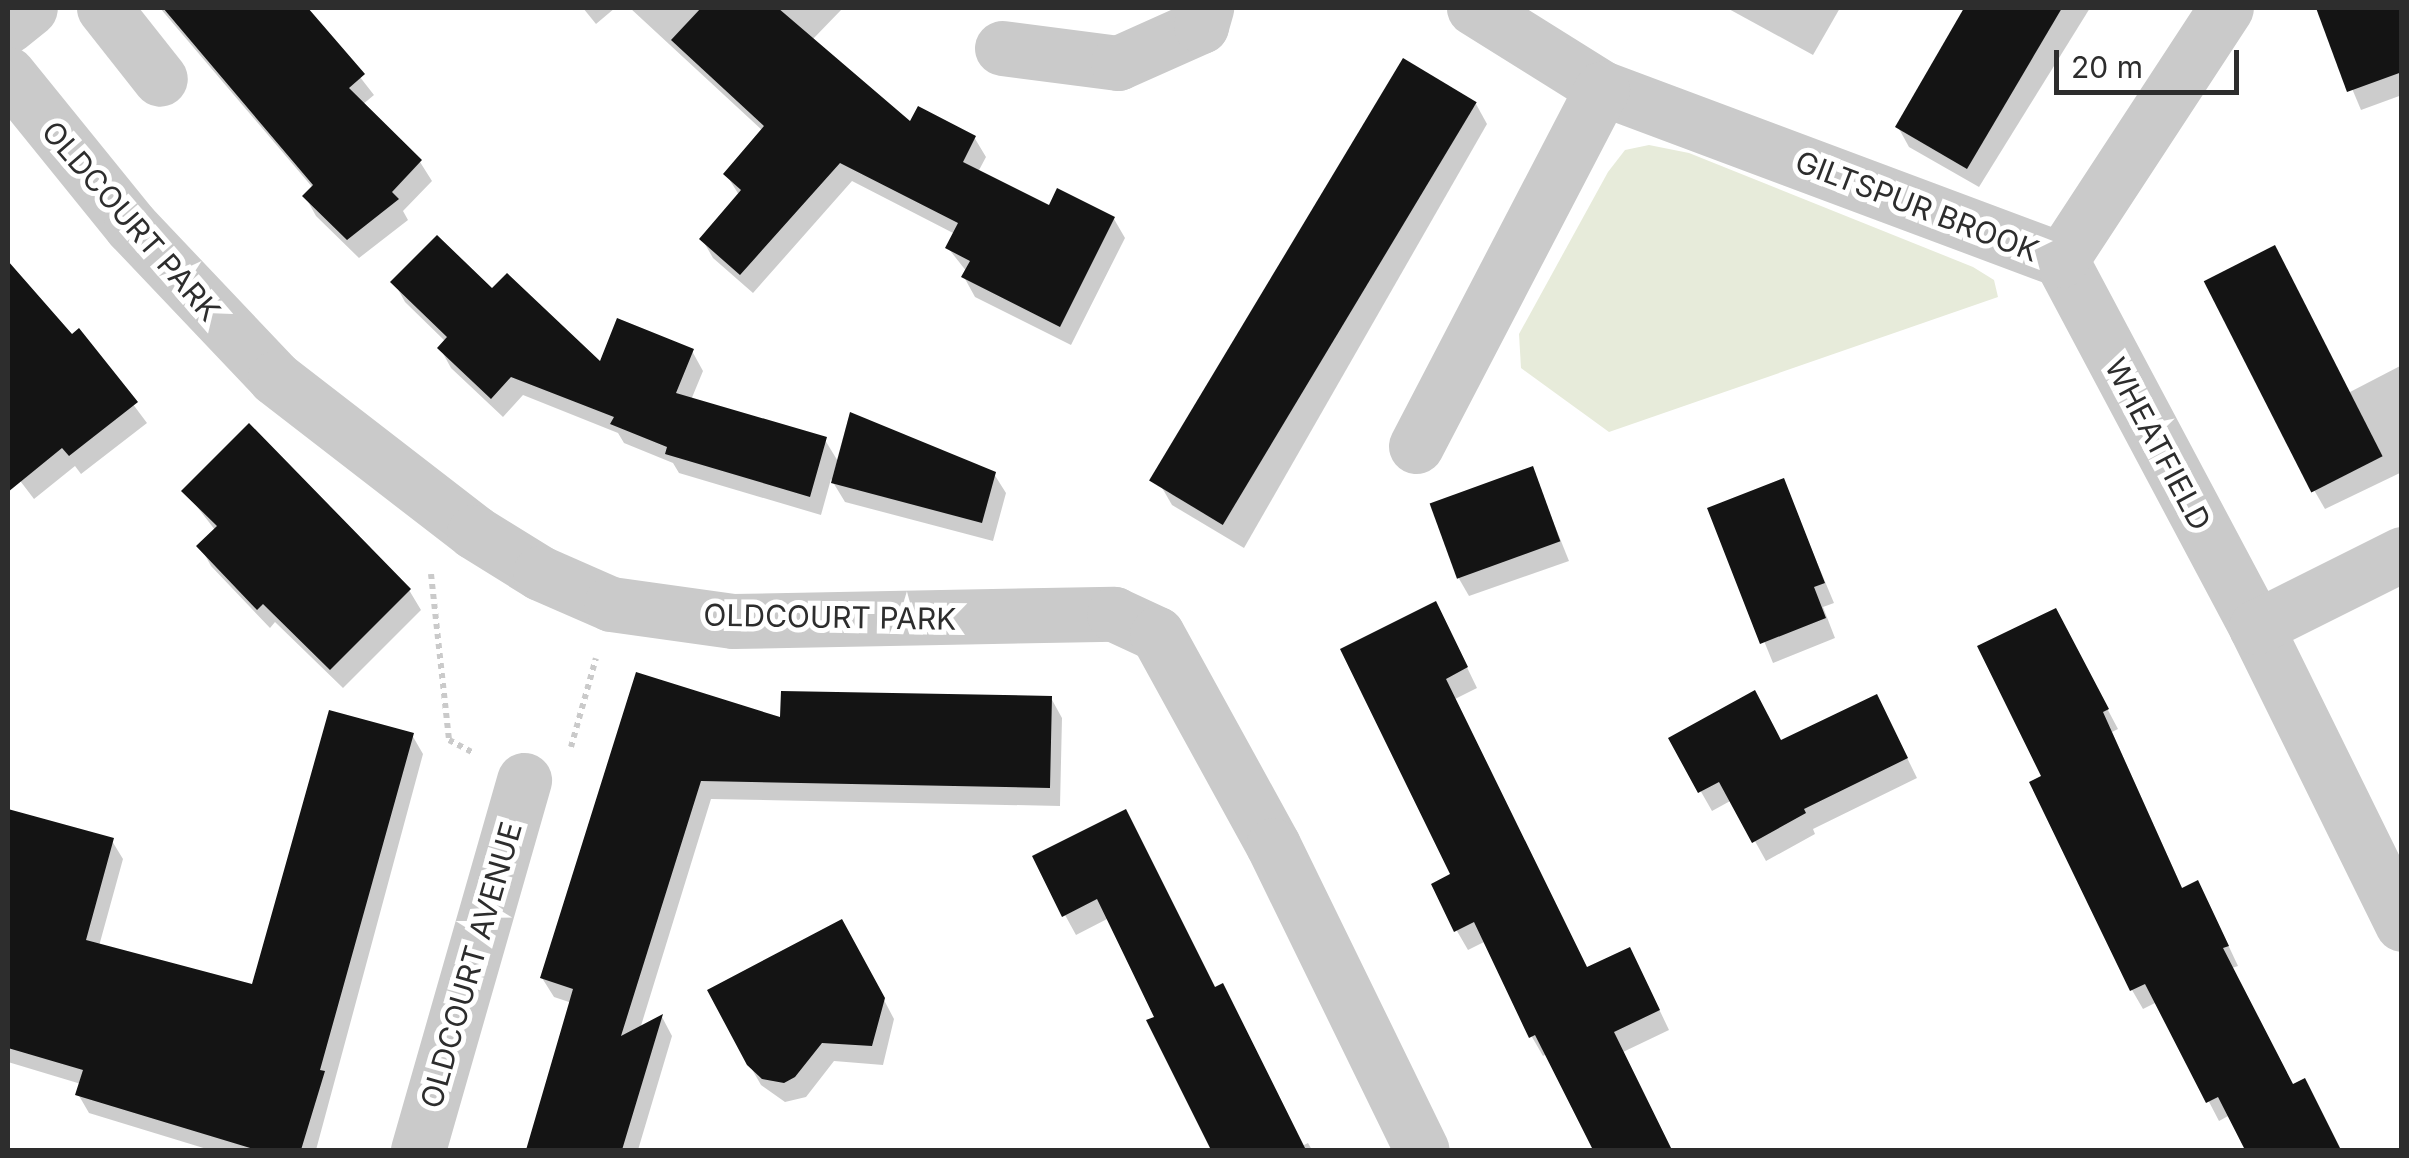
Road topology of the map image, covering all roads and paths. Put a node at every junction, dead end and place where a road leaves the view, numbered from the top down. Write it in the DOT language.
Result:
graph roads {
  1 [pos="30,8"];
  2 [pos="104,8"];
  3 [pos="1206,8"];
  4 [pos="1474,8"];
  5 [pos="2226,8"];
  6 [pos="8,26"];
  7 [pos="1002,48"];
  8 [pos="8,74"];
  9 [pos="160,79"];
  10 [pos="1602,88"];
  11 [pos="2060,260"];
  12 [pos="1416,446"];
  13 [pos="456,518"];
  14 [pos="2402,554"];
  15 [pos="611,604"];
  16 [pos="2256,627"];
  17 [pos="524,780"];
  18 [pos="2402,924"];
  19 [pos="418,1150"];
  20 [pos="1422,1150"];
  1 -- 6 [label="street"];
  2 -- 9 [label="street"];
  3 -- 7 [label="street"];
  4 -- 10 [label="street, GILTSPUR BROOK"];
  5 -- 11 [label="street, GILTSPUR BROOK"];
  8 -- 13 [label="street, OLDCOURT PARK"];
  10 -- 11 [label="street, GILTSPUR BROOK"];
  10 -- 12 [label="street"];
  11 -- 16 [label="street, WHEATFIELD"];
  13 -- 15 [label="street, OLDCOURT PARK"];
  13 -- 17 [label="path"];
  14 -- 16 [label="street"];
  15 -- 17 [label="path"];
  15 -- 20 [label="street, OLDCOURT PARK"];
  16 -- 18 [label="street, WHEATFIELD"];
  17 -- 19 [label="street, OLDCOURT AVENUE"];
}
